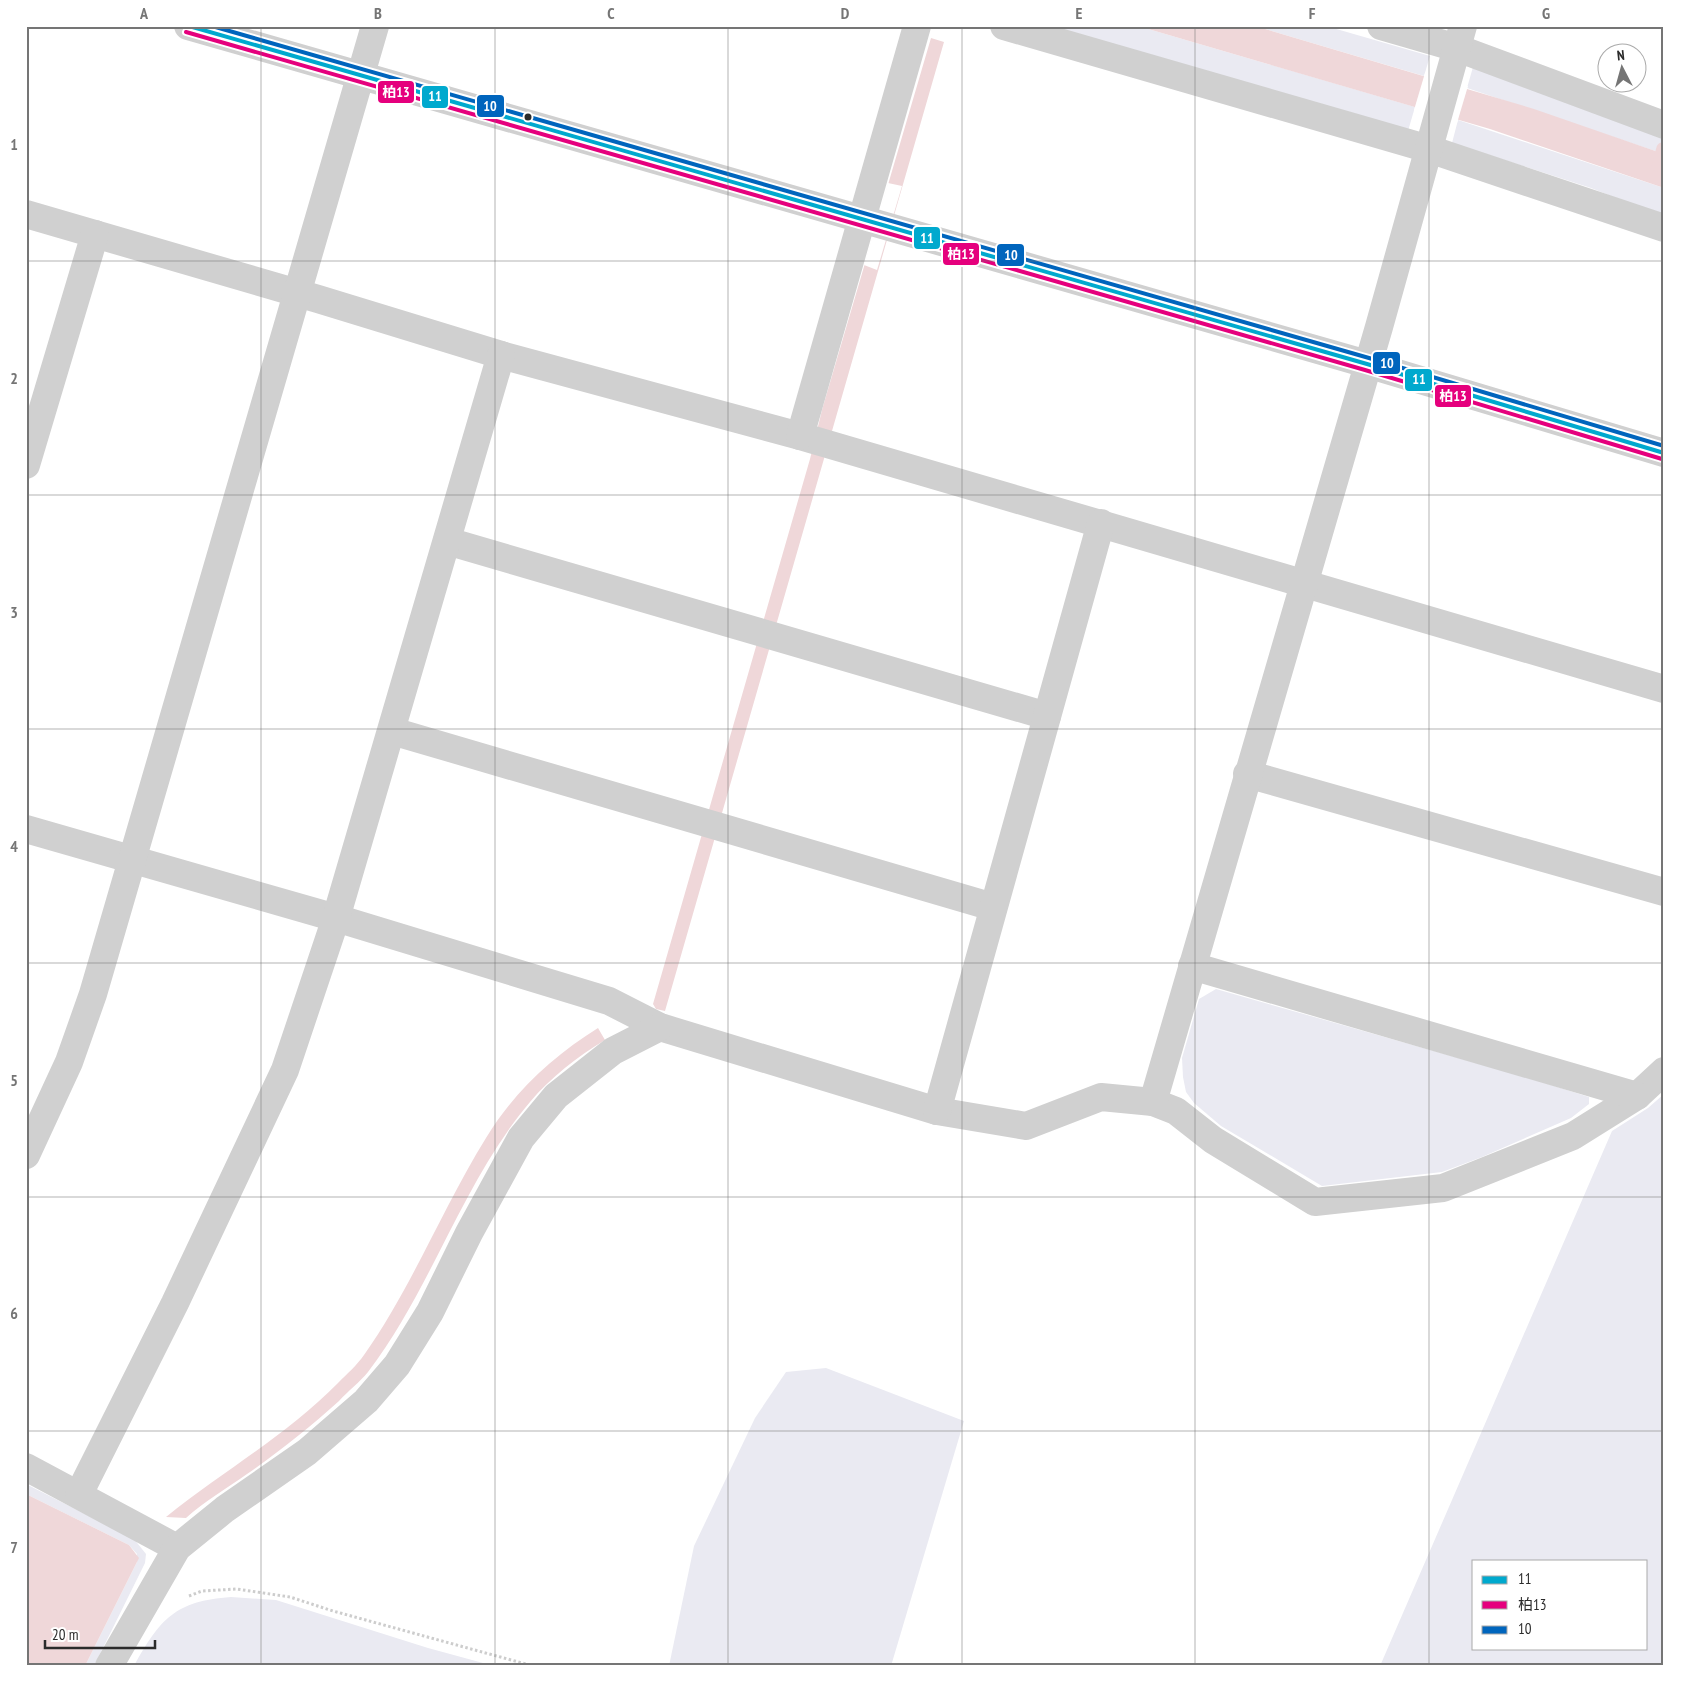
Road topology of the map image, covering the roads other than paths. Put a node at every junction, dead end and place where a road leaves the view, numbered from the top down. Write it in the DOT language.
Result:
graph roads {
  1 [pos="188,26"];
  2 [pos="376,26"];
  3 [pos="917,26"];
  4 [pos="1004,26"];
  5 [pos="1381,26"];
  6 [pos="1460,37"];
  7 [pos="361,76"];
  8 [pos="1664,125"];
  9 [pos="1429,149"];
  10 [pos="26,214"];
  11 [pos="862,219"];
  12 [pos="1664,228"];
  13 [pos="95,234"];
  14 [pos="298,293"];
  15 [pos="501,355"];
  16 [pos="1367,364"];
  17 [pos="33,418"];
  18 [pos="800,436"];
  19 [pos="1664,453"];
  20 [pos="26,465"];
  21 [pos="1101,523"];
  22 [pos="447,541"];
  23 [pos="1304,583"];
  24 [pos="1664,689"];
  25 [pos="1047,716"];
  26 [pos="392,731"];
  27 [pos="1247,774"];
  28 [pos="26,829"];
  29 [pos="134,860"];
  30 [pos="1664,892"];
  31 [pos="993,907"];
  32 [pos="336,918"];
  33 [pos="1192,966"];
  34 [pos="660,1027"];
  35 [pos="1664,1071"];
  36 [pos="1637,1096"];
  37 [pos="1153,1102"];
  38 [pos="936,1110"];
  39 [pos="26,1155"];
  40 [pos="26,1467"];
  41 [pos="79,1494"];
  42 [pos="177,1548"];
  43 [pos="109,1666"];
  1 -- 7 [label="street"];
  2 -- 7 [label="street"];
  3 -- 11 [label="street"];
  4 -- 9 [label="street"];
  5 -- 6 [label="street"];
  6 -- 8 [label="street"];
  6 -- 9 [label="street"];
  7 -- 11 [label="street"];
  7 -- 14 [label="street"];
  9 -- 12 [label="street"];
  9 -- 16 [label="street"];
  10 -- 13 [label="street"];
  11 -- 16 [label="street"];
  11 -- 18 [label="street"];
  13 -- 14 [label="street"];
  13 -- 17 [label="street"];
  14 -- 15 [label="street"];
  14 -- 29 [label="street"];
  15 -- 18 [label="street"];
  15 -- 22 [label="street"];
  16 -- 19 [label="street"];
  16 -- 23 [label="street"];
  17 -- 20 [label="street"];
  18 -- 21 [label="street"];
  21 -- 23 [label="street"];
  21 -- 25 [label="street"];
  22 -- 25 [label="street"];
  22 -- 26 [label="street"];
  23 -- 24 [label="street"];
  23 -- 27 [label="street"];
  25 -- 31 [label="street"];
  26 -- 31 [label="street"];
  26 -- 32 [label="street"];
  27 -- 30 [label="street"];
  27 -- 33 [label="street"];
  28 -- 29 [label="street"];
  29 -- 32 [label="street"];
  29 -- 39 [label="street"];
  31 -- 38 [label="street"];
  32 -- 34 [label="street"];
  32 -- 41 [label="street"];
  33 -- 36 [label="street"];
  33 -- 37 [label="street"];
  34 -- 38 [label="street"];
  34 -- 42 [label="street"];
  35 -- 36 [label="street"];
  36 -- 37 [label="street"];
  37 -- 38 [label="street"];
  40 -- 41 [label="street"];
  41 -- 42 [label="street"];
  42 -- 43 [label="street"];
}
